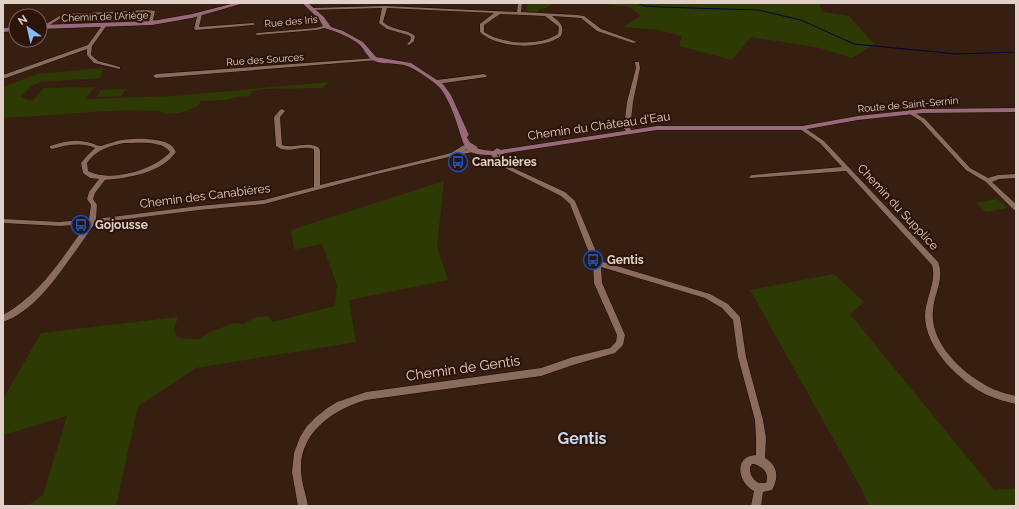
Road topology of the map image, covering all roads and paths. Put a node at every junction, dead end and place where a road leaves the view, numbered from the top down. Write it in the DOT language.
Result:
graph roads {
  1 [pos="241,3"];
  2 [pos="305,3"];
  3 [pos="520,3"];
  4 [pos="385,7"];
  5 [pos="311,9"];
  6 [pos="499,12"];
  7 [pos="519,13"];
  8 [pos="200,14"];
  9 [pos="547,15"];
  10 [pos="153,21"];
  11 [pos="252,24"];
  12 [pos="53,25"];
  13 [pos="104,25"];
  14 [pos="326,25"];
  15 [pos="48,26"];
  16 [pos="257,34"];
  17 [pos="635,42"];
  18 [pos="409,44"];
  19 [pos="89,48"];
  20 [pos="376,59"];
  21 [pos="637,63"];
  22 [pos="118,68"];
  23 [pos="156,76"];
  24 [pos="484,76"];
  25 [pos="3,77"];
  26 [pos="437,82"];
  27 [pos="1016,110"];
  28 [pos="282,111"];
  29 [pos="923,111"];
  30 [pos="910,112"];
  31 [pos="923,120"];
  32 [pos="805,128"];
  33 [pos="629,132"];
  34 [pos="52,146"];
  35 [pos="471,147"];
  36 [pos="99,148"];
  37 [pos="497,152"];
  38 [pos="848,169"];
  39 [pos="1016,176"];
  40 [pos="752,177"];
  41 [pos="103,178"];
  42 [pos="988,181"];
  43 [pos="318,188"];
  44 [pos="1016,208"];
  45 [pos="93,217"];
  46 [pos="3,221"];
  47 [pos="597,263"];
  48 [pos="3,319"];
  49 [pos="1016,400"];
  50 [pos="760,460"];
  51 [pos="759,488"];
  52 [pos="303,506"];
  53 [pos="756,506"];
  1 -- 8 [label="street, Chemin de l'Ariège"];
  2 -- 5 [label="street"];
  3 -- 7 [label="street"];
  4 -- 5 [label="street"];
  4 -- 6 [label="street"];
  4 -- 18 [label="street"];
  5 -- 14 [label="street"];
  6 -- 7 [label="street"];
  6 -- 9 [label="street"];
  7 -- 9 [label="street"];
  8 -- 10 [label="street, Chemin de l'Ariège"];
  8 -- 11 [label="street"];
  9 -- 17 [label="street"];
  10 -- 12 [label="street"];
  10 -- 13 [label="street, Chemin de l'Ariège"];
  12 -- 13 [label="street, Chemin de l'Ariège"];
  12 -- 15 [label="street, Chemin de l'Ariège"];
  13 -- 19 [label="street"];
  14 -- 16 [label="street, Rue des Iris"];
  14 -- 20 [label="street"];
  19 -- 22 [label="street"];
  19 -- 25 [label="street"];
  20 -- 23 [label="street, Rue des Sources"];
  20 -- 26 [label="street"];
  21 -- 33 [label="street"];
  24 -- 26 [label="street"];
  26 -- 35 [label="street"];
  27 -- 29 [label="street, Route de Saint-Sernin"];
  28 -- 43 [label="street"];
  29 -- 30 [label="street, Route de Saint-Sernin"];
  29 -- 31 [label="street"];
  30 -- 31 [label="street"];
  30 -- 32 [label="street, Route de Saint-Sernin"];
  31 -- 42 [label="street"];
  32 -- 33 [label="street, Chemin du Château d'Eau"];
  32 -- 38 [label="street, Chemin du Supplice"];
  33 -- 37 [label="street, Chemin du Château d'Eau"];
  34 -- 36 [label="street"];
  35 -- 37 [label="street, Chemin du Château d'Eau"];
  35 -- 43 [label="street, Chemin des Canabières"];
  36 -- 41 [label="street"];
  36 -- 41 [label="street"];
  37 -- 47 [label="street, Chemin de Gentis"];
  38 -- 40 [label="street"];
  38 -- 49 [label="street, Chemin du Supplice"];
  39 -- 42 [label="street"];
  41 -- 45 [label="street"];
  42 -- 44 [label="street"];
  43 -- 45 [label="street, Chemin des Canabières"];
  45 -- 46 [label="street, Chemin des Canabières"];
  45 -- 48 [label="street"];
  47 -- 50 [label="street"];
  47 -- 52 [label="street, Chemin de Gentis"];
  50 -- 51 [label="street"];
  50 -- 51 [label="street"];
  51 -- 53 [label="street"];
}
